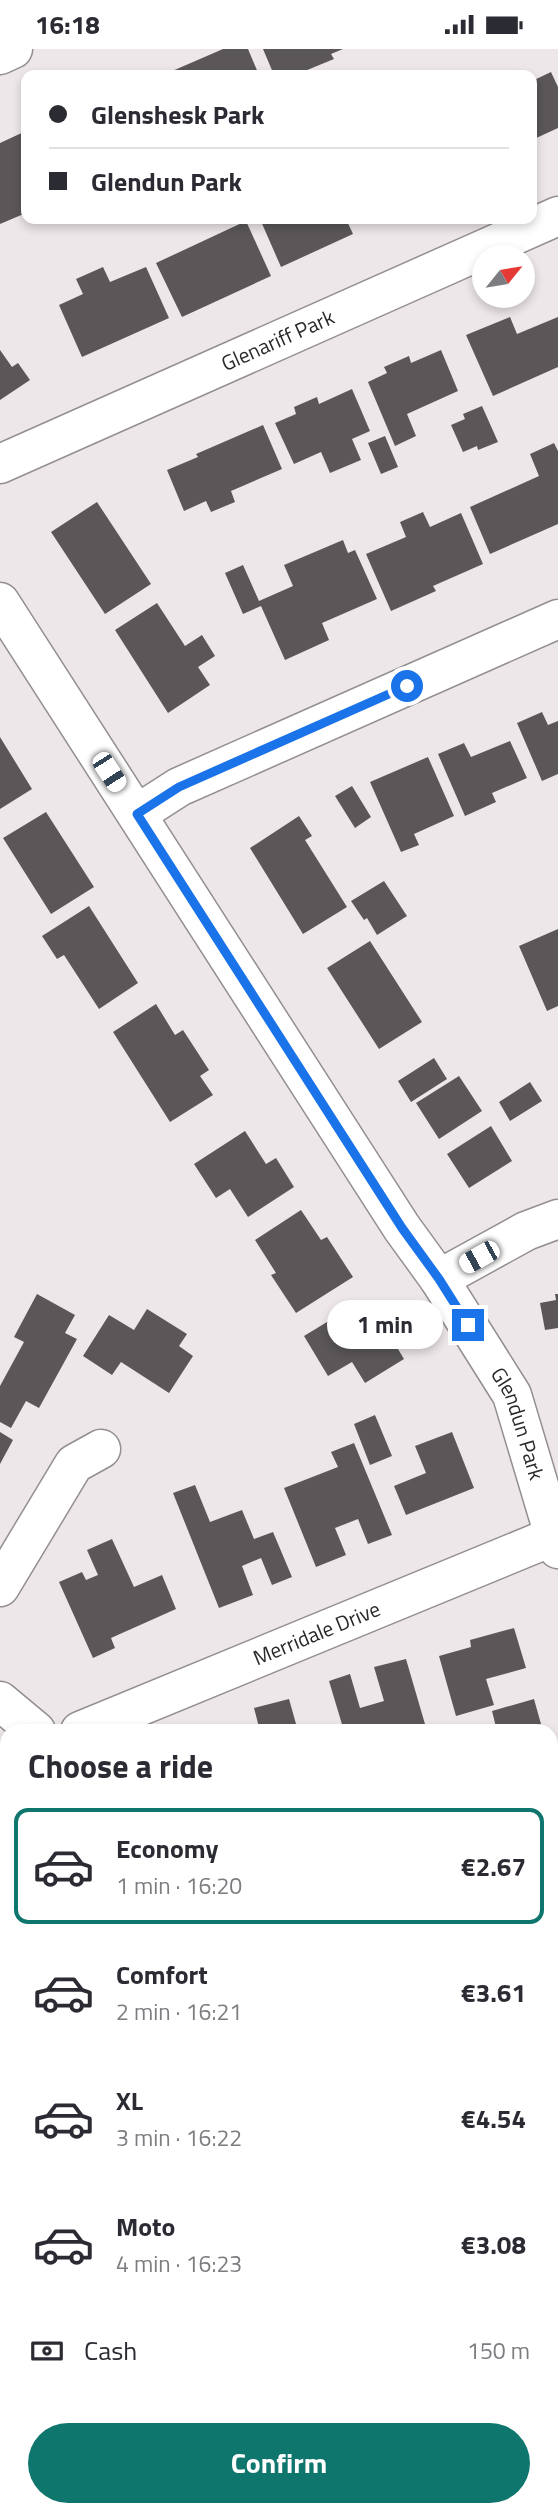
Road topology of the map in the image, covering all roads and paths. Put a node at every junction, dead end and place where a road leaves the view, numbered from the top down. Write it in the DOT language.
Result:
graph roads {
  1 [pos="13,49"];
  2 [pos="0,55"];
  3 [pos="558,216"];
  4 [pos="0,464"];
  5 [pos="0,602"];
  6 [pos="558,619"];
  7 [pos="137,814"];
  8 [pos="558,1219"];
  9 [pos="439,1279"];
  10 [pos="101,1450"];
  11 [pos="556,1543"];
  12 [pos="0,1587"];
  13 [pos="0,1701"];
  14 [pos="28,1724"];
  15 [pos="98,1724"];
  1 -- 2 [label="street"];
  3 -- 4 [label="street, Glenariff Park"];
  5 -- 7 [label="street, Glendun Park"];
  6 -- 7 [label="street"];
  7 -- 9 [label="street, Glendun Park"];
  8 -- 9 [label="street"];
  9 -- 11 [label="street, Glendun Park"];
  10 -- 12 [label="street"];
  11 -- 15 [label="street, Merridale Drive"];
  13 -- 14 [label="street"];
}
